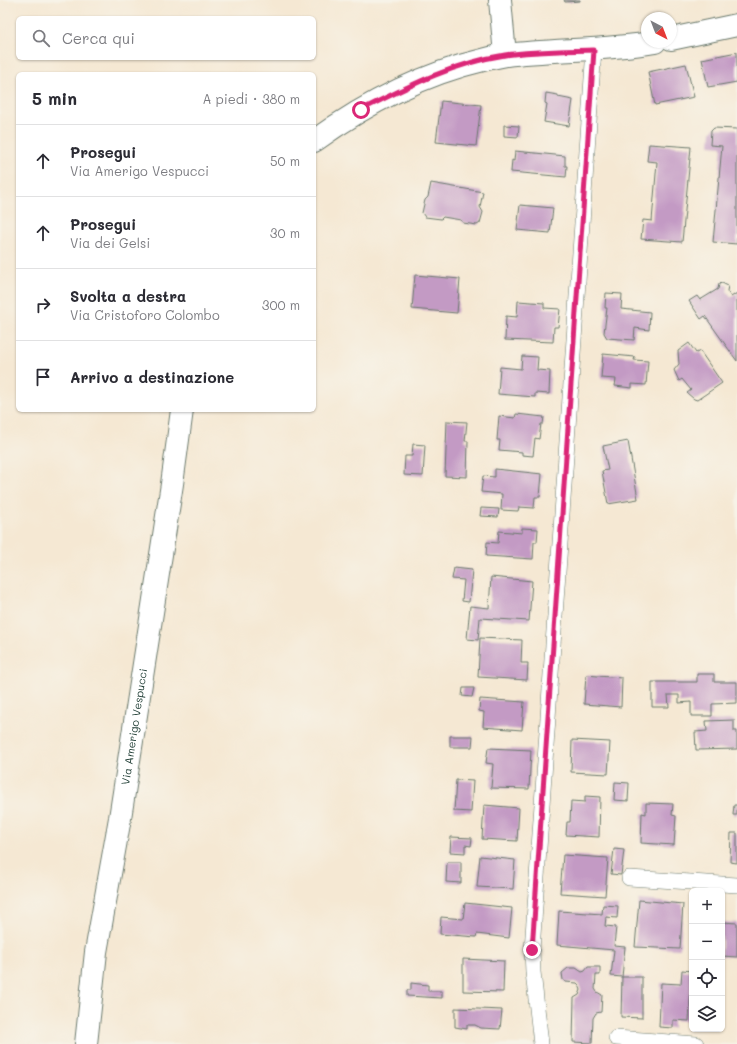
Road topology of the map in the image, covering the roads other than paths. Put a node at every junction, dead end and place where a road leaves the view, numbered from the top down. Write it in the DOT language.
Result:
graph roads {
  1 [pos="500,0"];
  2 [pos="737,25"];
  3 [pos="677,38"];
  4 [pos="641,44"];
  5 [pos="594,50"];
  6 [pos="505,55"];
  7 [pos="316,140"];
  8 [pos="182,412"];
  9 [pos="629,878"];
  10 [pos="737,885"];
  11 [pos="616,1038"];
  12 [pos="86,1044"];
  13 [pos="541,1044"];
  14 [pos="696,1044"];
  1 -- 6 [label="street"];
  2 -- 3 [label="street"];
  4 -- 5 [label="street"];
  5 -- 6 [label="street"];
  5 -- 13 [label="street"];
  6 -- 7 [label="street"];
  8 -- 12 [label="street, Via Amerigo Vespucci"];
  9 -- 10 [label="street"];
  11 -- 14 [label="street"];
}
